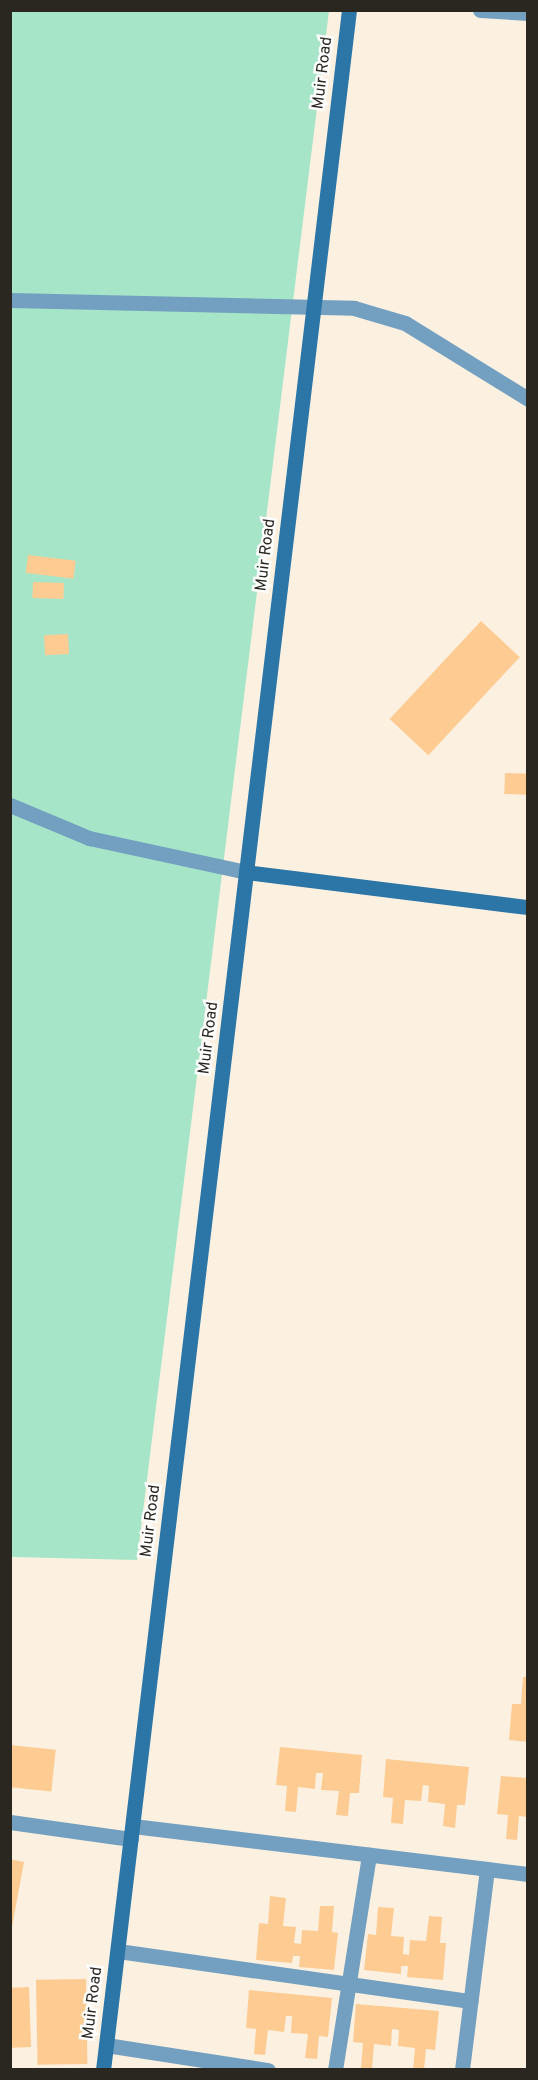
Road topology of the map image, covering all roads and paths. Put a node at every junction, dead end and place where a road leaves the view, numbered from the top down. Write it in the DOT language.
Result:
graph roads {
  1 [pos="349,10"];
  2 [pos="480,10"];
  3 [pos="528,13"];
  4 [pos="10,300"];
  5 [pos="314,306"];
  6 [pos="528,399"];
  7 [pos="10,805"];
  8 [pos="246,872"];
  9 [pos="528,907"];
  10 [pos="10,1822"];
  11 [pos="132,1833"];
  12 [pos="369,1855"];
  13 [pos="487,1869"];
  14 [pos="528,1874"];
  15 [pos="118,1951"];
  16 [pos="349,1985"];
  17 [pos="470,2001"];
  18 [pos="106,2045"];
  19 [pos="103,2070"];
  20 [pos="268,2070"];
  21 [pos="335,2070"];
  22 [pos="462,2070"];
  1 -- 5 [label="main road, Muir Road"];
  2 -- 3 [label="street"];
  4 -- 5 [label="street"];
  5 -- 6 [label="street"];
  5 -- 8 [label="main road, Muir Road"];
  7 -- 8 [label="street"];
  8 -- 9 [label="main road"];
  8 -- 11 [label="main road, Muir Road"];
  10 -- 11 [label="street"];
  11 -- 12 [label="street"];
  11 -- 15 [label="main road, Muir Road"];
  12 -- 13 [label="street"];
  12 -- 16 [label="street"];
  13 -- 14 [label="street"];
  13 -- 17 [label="street"];
  15 -- 16 [label="street"];
  15 -- 18 [label="main road, Muir Road"];
  16 -- 17 [label="street"];
  16 -- 21 [label="street"];
  17 -- 22 [label="street"];
  18 -- 19 [label="main road, Muir Road"];
  18 -- 20 [label="street"];
}
